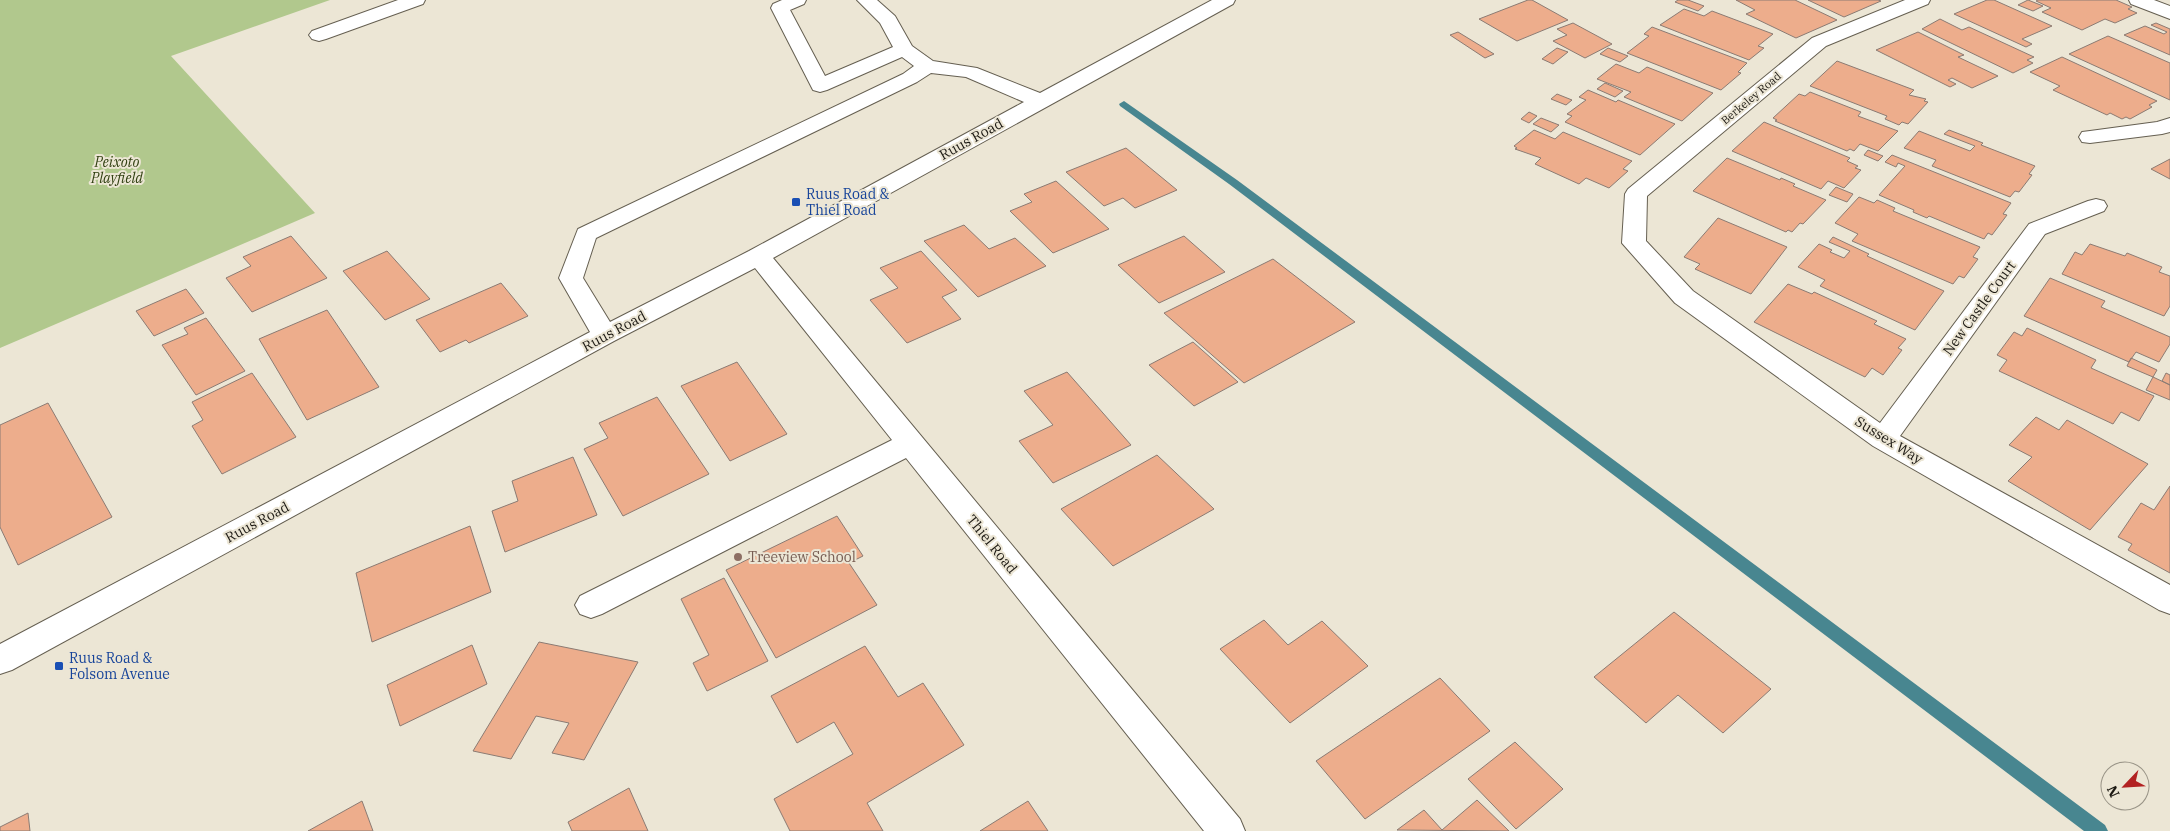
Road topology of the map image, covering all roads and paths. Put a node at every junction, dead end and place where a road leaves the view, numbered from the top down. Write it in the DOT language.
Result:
graph roads {
  1 [pos="416,0"];
  2 [pos="797,0"];
  3 [pos="866,0"];
  4 [pos="1226,0"];
  5 [pos="1921,0"];
  6 [pos="2138,0"];
  7 [pos="2170,13"];
  8 [pos="319,35"];
  9 [pos="904,49"];
  10 [pos="927,66"];
  11 [pos="1040,101"];
  12 [pos="2170,124"];
  13 [pos="2090,137"];
  14 [pos="2096,206"];
  15 [pos="1634,243"];
  16 [pos="758,256"];
  17 [pos="605,335"];
  18 [pos="1884,439"];
  19 [pos="910,443"];
  20 [pos="2170,601"];
  21 [pos="591,605"];
  22 [pos="0,660"];
  23 [pos="1227,831"];
  1 -- 8 [label="street"];
  2 -- 9 [label="street"];
  3 -- 9 [label="street"];
  4 -- 11 [label="street, Ruus Road"];
  5 -- 15 [label="street, Berkeley Road"];
  6 -- 7 [label="street"];
  9 -- 10 [label="street"];
  10 -- 11 [label="street"];
  10 -- 17 [label="street"];
  11 -- 16 [label="street, Ruus Road"];
  12 -- 13 [label="street"];
  14 -- 18 [label="street, New Castle Court"];
  15 -- 18 [label="street, Sussex Way"];
  16 -- 17 [label="street, Ruus Road"];
  16 -- 19 [label="street, Thiel Road"];
  17 -- 22 [label="street, Ruus Road"];
  18 -- 20 [label="street, Sussex Way"];
  19 -- 21 [label="street"];
  19 -- 23 [label="street, Thiel Road"];
}
